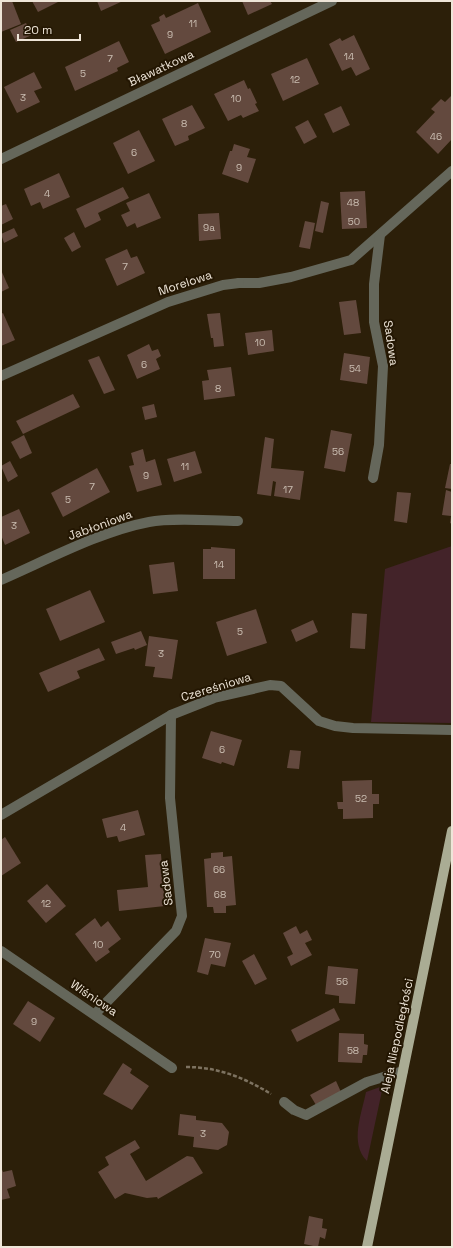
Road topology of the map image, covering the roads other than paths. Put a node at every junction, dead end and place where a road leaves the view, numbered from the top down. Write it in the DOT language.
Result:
graph roads {
  1 [pos="332,1"];
  2 [pos="1,159"];
  3 [pos="452,171"];
  4 [pos="380,235"];
  5 [pos="1,376"];
  6 [pos="373,478"];
  7 [pos="238,521"];
  8 [pos="1,580"];
  9 [pos="171,715"];
  10 [pos="452,730"];
  11 [pos="1,815"];
  12 [pos="452,831"];
  13 [pos="1,950"];
  14 [pos="95,1014"];
  15 [pos="172,1068"];
  16 [pos="403,1071"];
  17 [pos="284,1102"];
  18 [pos="367,1247"];
  1 -- 2 [label="street, Bławatkowa"];
  3 -- 4 [label="street, Morelowa"];
  4 -- 5 [label="street, Morelowa"];
  4 -- 6 [label="street, Sadowa"];
  7 -- 8 [label="street, Jabłoniowa"];
  9 -- 10 [label="street, Czereśniowa"];
  9 -- 11 [label="street, Czereśniowa"];
  9 -- 14 [label="street, Sadowa"];
  12 -- 16 [label="main road, Aleja Niepodległości"];
  13 -- 14 [label="street, Wiśniowa"];
  14 -- 15 [label="street, Wiśniowa"];
  16 -- 17 [label="street"];
  16 -- 18 [label="main road, Aleja Niepodległości"];
}
